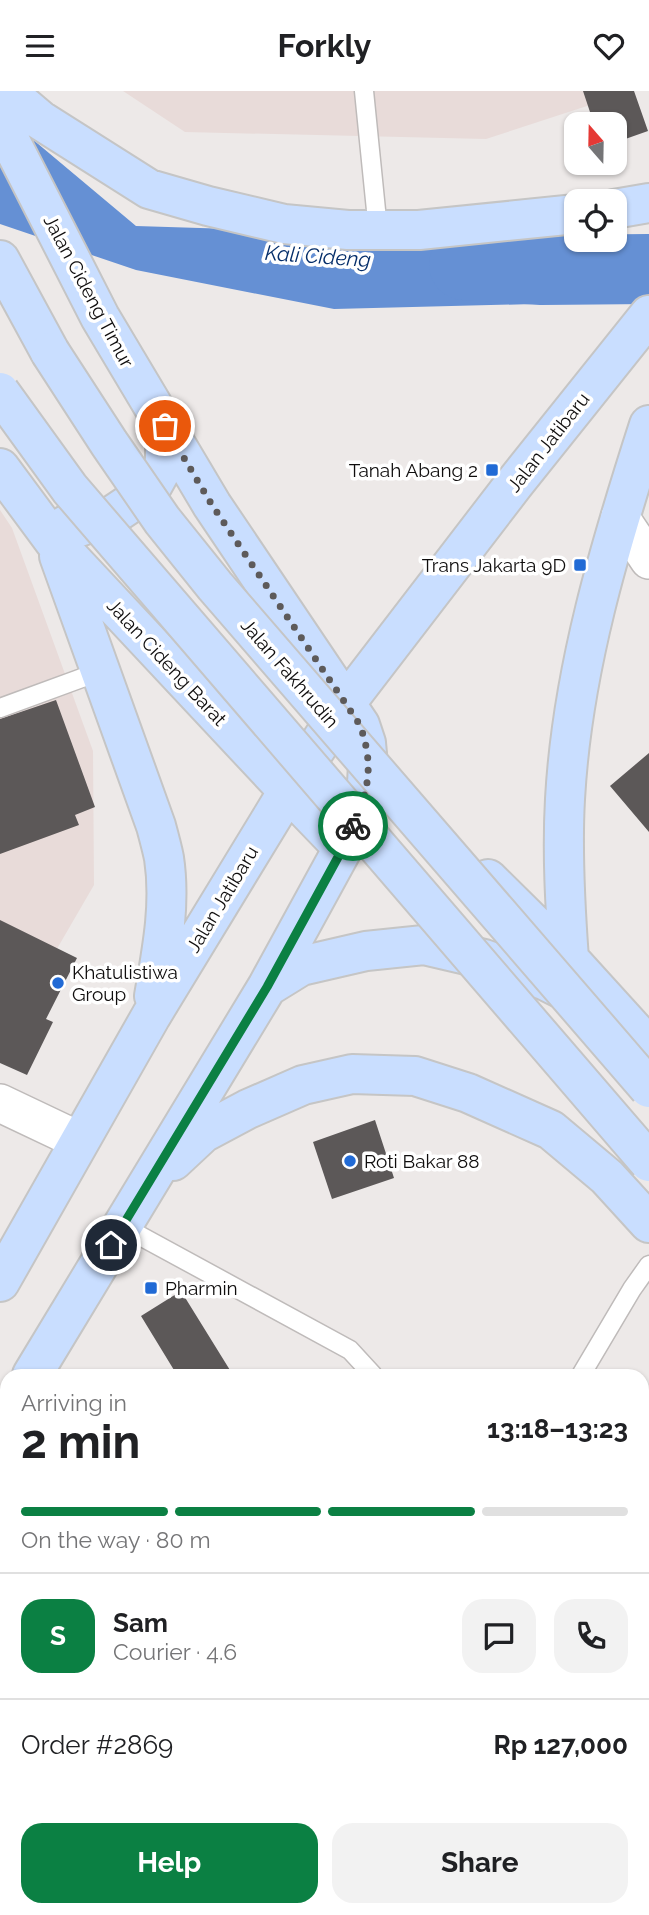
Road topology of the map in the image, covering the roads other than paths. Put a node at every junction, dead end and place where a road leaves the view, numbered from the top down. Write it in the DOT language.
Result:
graph roads {
  1 [pos="6,91"];
  2 [pos="364,91"];
  3 [pos="0,121"];
  4 [pos="649,203"];
  5 [pos="627,207"];
  6 [pos="564,215"];
  7 [pos="378,230"];
  8 [pos="0,260"];
  9 [pos="649,315"];
  10 [pos="0,392"];
  11 [pos="649,425"];
  12 [pos="165,426"];
  13 [pos="0,468"];
  14 [pos="620,517"];
  15 [pos="46,530"];
  16 [pos="649,561"];
  17 [pos="101,670"];
  18 [pos="346,703"];
  19 [pos="0,708"];
  20 [pos="288,791"];
  21 [pos="365,799"];
  22 [pos="343,848"];
  23 [pos="569,959"];
  24 [pos="267,987"];
  25 [pos="151,1016"];
  26 [pos="637,1033"];
  27 [pos="649,1088"];
  28 [pos="0,1103"];
  29 [pos="80,1141"];
  30 [pos="649,1161"];
  31 [pos="53,1187"];
  32 [pos="146,1187"];
  33 [pos="649,1223"];
  34 [pos="0,1226"];
  35 [pos="122,1226"];
  36 [pos="649,1265"];
  37 [pos="0,1282"];
  38 [pos="36,1369"];
  39 [pos="367,1369"];
  40 [pos="585,1369"];
  1 -- 7 [label="main road"];
  2 -- 7 [label="lane"];
  3 -- 12 [label="main road, Jalan Cideng Timur"];
  4 -- 5 [label="main road"];
  6 -- 7 [label="main road"];
  8 -- 27 [label="main road, Jalan Fakhrudin, bridge"];
  9 -- 18 [label="main road, Jalan Jatibaru"];
  10 -- 30 [label="main road, bridge"];
  11 -- 14 [label="main road"];
  12 -- 15 [label="main road"];
  12 -- 18 [label="main road, Jalan Cideng Timur"];
  13 -- 15 [label="main road, Jalan Cideng Barat"];
  14 -- 16 [label="street"];
  14 -- 23 [label="main road"];
  15 -- 17 [label="main road"];
  15 -- 20 [label="main road, Jalan Cideng Barat"];
  17 -- 19 [label="lane"];
  17 -- 25 [label="main road"];
  18 -- 20 [label="main road, Jalan Jatibaru"];
  18 -- 21 [label="main road"];
  20 -- 21 [label="main road"];
  20 -- 22 [label="main road, Jalan Cideng Barat"];
  20 -- 25 [label="main road, Jalan Jatibaru"];
  21 -- 22 [label="main road"];
  21 -- 23 [label="main road"];
  22 -- 24 [label="main road"];
  23 -- 26 [label="main road"];
  24 -- 26 [label="main road"];
  24 -- 32 [label="main road"];
  25 -- 29 [label="main road, Jalan Jatibaru"];
  28 -- 29 [label="street"];
  29 -- 31 [label="main road, Jalan Jatibaru"];
  31 -- 34 [label="main road"];
  31 -- 37 [label="main road, Jalan Jatibaru"];
  32 -- 33 [label="main road"];
  32 -- 35 [label="main road"];
  35 -- 38 [label="main road"];
  35 -- 39 [label="lane"];
  36 -- 40 [label="lane"];
}
